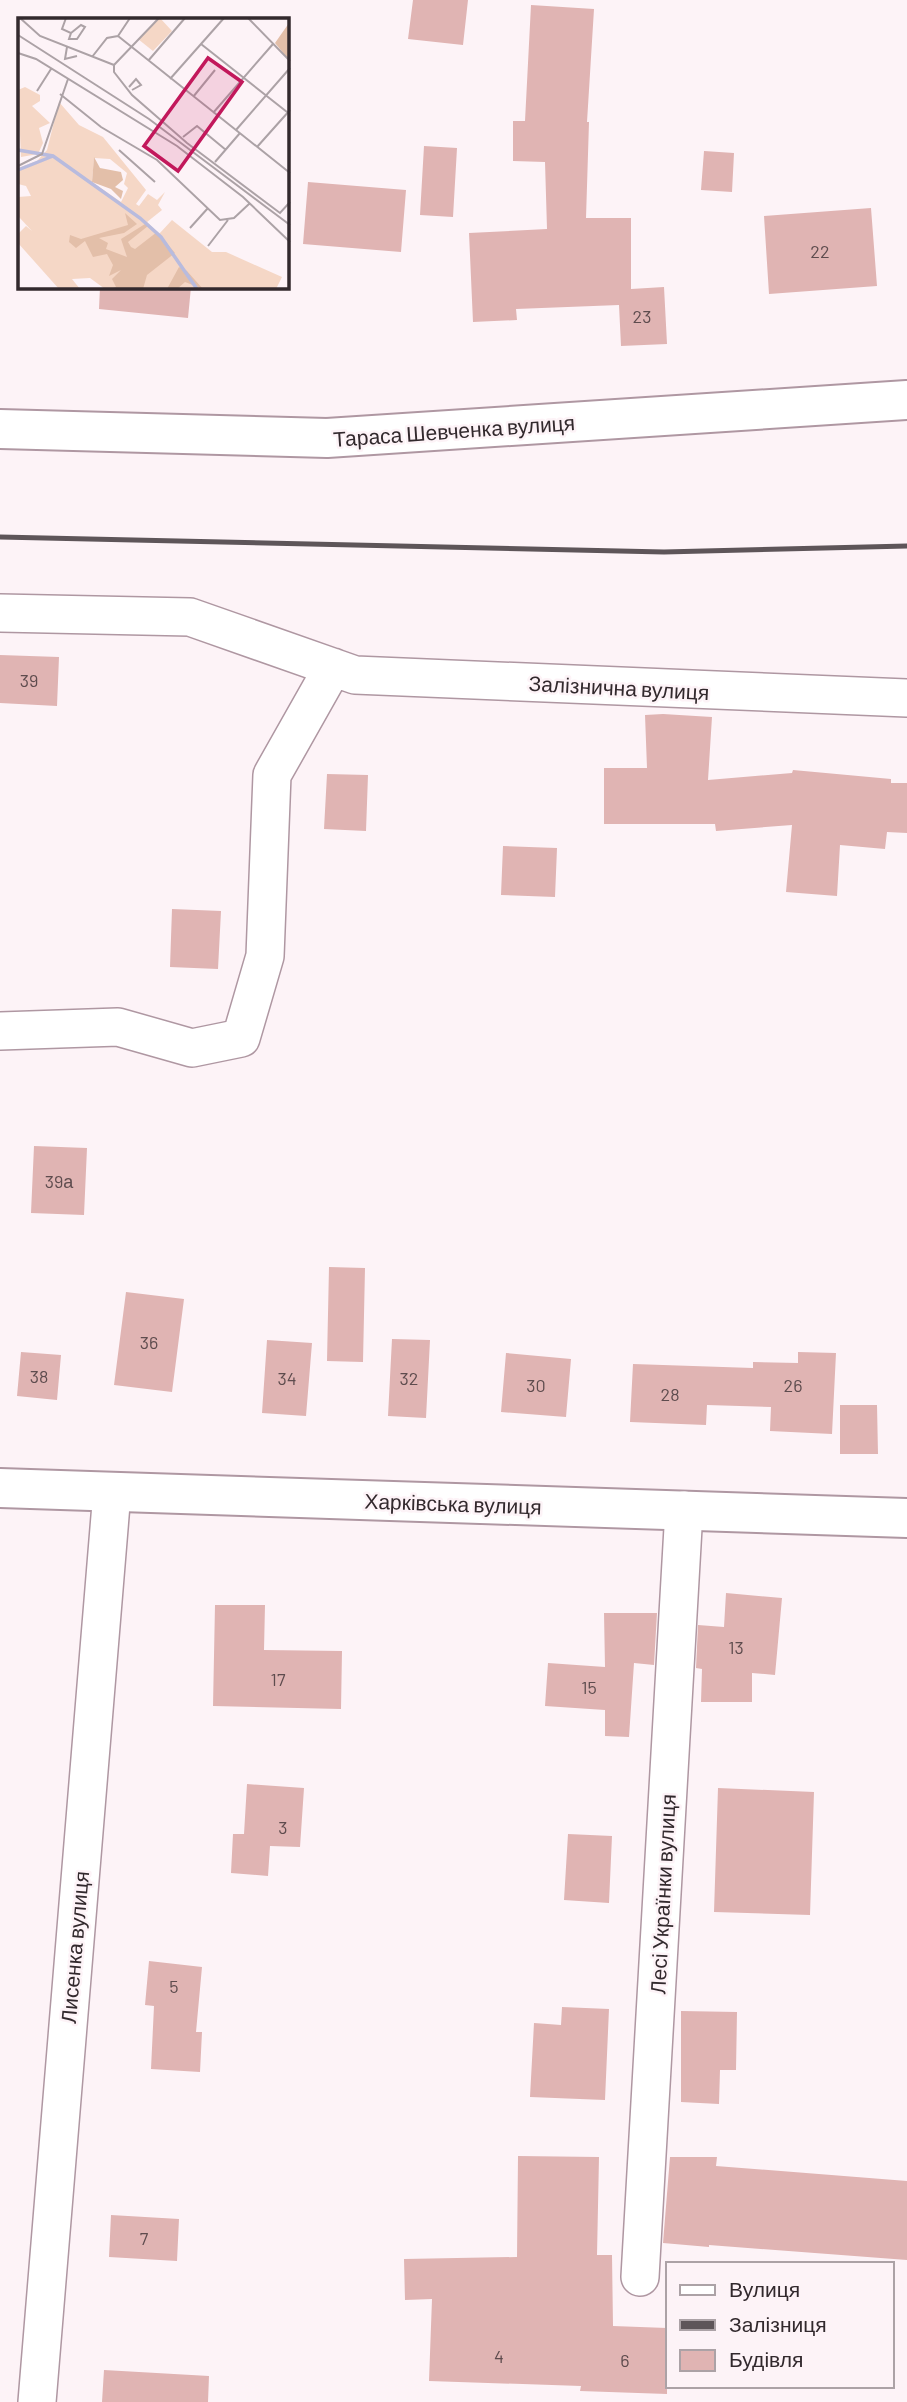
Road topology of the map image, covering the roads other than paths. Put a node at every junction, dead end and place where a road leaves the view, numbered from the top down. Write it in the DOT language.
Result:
graph roads {
  1 [pos="907,400"];
  2 [pos="0,429"];
  3 [pos="0,613"];
  4 [pos="333,667"];
  5 [pos="907,698"];
  6 [pos="0,1031"];
  7 [pos="0,1488"];
  8 [pos="112,1492"];
  9 [pos="684,1510"];
  10 [pos="907,1517"];
  11 [pos="640,2277"];
  12 [pos="37,2402"];
  1 -- 2 [label="street, Тараса Шевченка вулиця"];
  3 -- 4 [label="street, Залізнична вулиця"];
  4 -- 5 [label="street, Залізнична вулиця"];
  4 -- 6 [label="street"];
  7 -- 8 [label="street, Харківська вулиця"];
  8 -- 9 [label="street, Харківська вулиця"];
  8 -- 12 [label="street, Лисенка вулиця"];
  9 -- 10 [label="street, Харківська вулиця"];
  9 -- 11 [label="street, Лесі Українки вулиця"];
}
